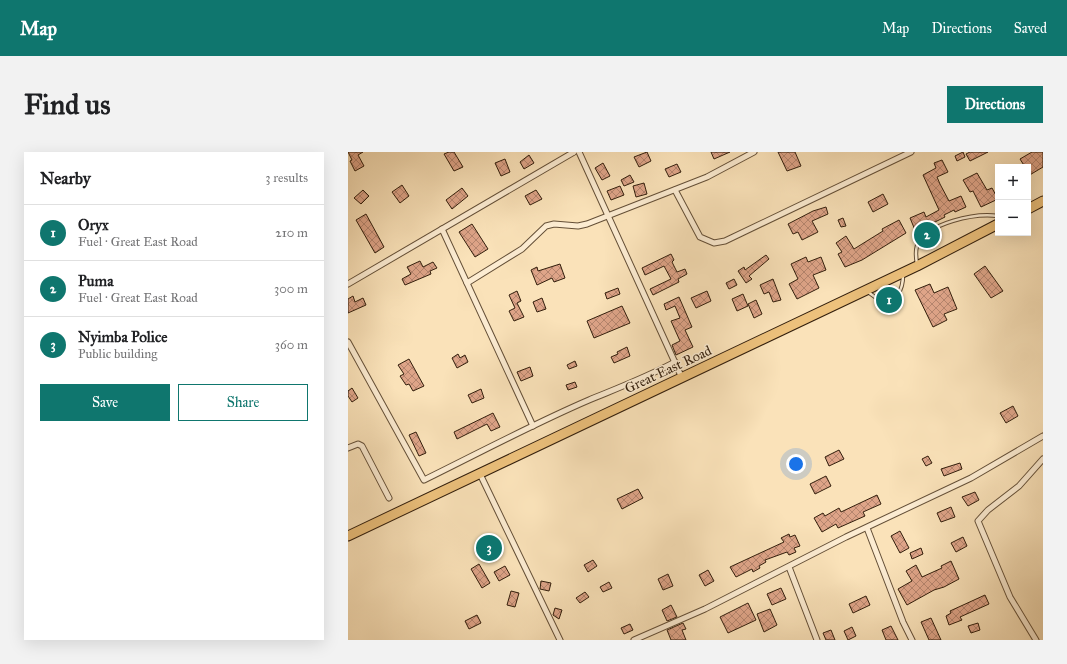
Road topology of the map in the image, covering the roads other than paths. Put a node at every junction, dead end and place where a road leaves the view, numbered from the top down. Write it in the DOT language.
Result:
graph roads {
  1 [pos="574,152"];
  2 [pos="579,152"];
  3 [pos="754,152"];
  4 [pos="911,152"];
  5 [pos="675,190"];
  6 [pos="1043,201"];
  7 [pos="1031,207"];
  8 [pos="608,216"];
  9 [pos="995,216"];
  10 [pos="995,226"];
  11 [pos="442,229"];
  12 [pos="917,266"];
  13 [pos="903,272"];
  14 [pos="467,283"];
  15 [pos="348,284"];
  16 [pos="865,290"];
  17 [pos="348,342"];
  18 [pos="675,362"];
  19 [pos="682,378"];
  20 [pos="533,426"];
  21 [pos="1043,436"];
  22 [pos="348,448"];
  23 [pos="1043,460"];
  24 [pos="480,474"];
  25 [pos="389,498"];
  26 [pos="867,528"];
  27 [pos="348,536"];
  28 [pos="789,567"];
  29 [pos="560,640"];
  30 [pos="634,640"];
  31 [pos="817,640"];
  32 [pos="912,640"];
  33 [pos="1036,640"];
  1 -- 11 [label="street"];
  2 -- 8 [label="street"];
  3 -- 5 [label="street"];
  4 -- 5 [label="street"];
  5 -- 8 [label="street"];
  6 -- 7 [label="highway"];
  8 -- 14 [label="street"];
  8 -- 18 [label="street"];
  9 -- 12 [label="lane"];
  10 -- 12 [label="highway, Great East Road"];
  11 -- 14 [label="street"];
  11 -- 15 [label="street"];
  12 -- 13 [label="highway, Great East Road"];
  13 -- 16 [label="highway, Great East Road"];
  13 -- 16 [label="lane"];
  14 -- 20 [label="street"];
  16 -- 19 [label="highway, Great East Road"];
  17 -- 20 [label="street"];
  18 -- 19 [label="street"];
  18 -- 20 [label="street"];
  19 -- 24 [label="highway, Great East Road"];
  21 -- 26 [label="street"];
  22 -- 25 [label="street"];
  23 -- 33 [label="street"];
  24 -- 27 [label="highway, Great East Road"];
  24 -- 29 [label="street"];
  26 -- 28 [label="street"];
  26 -- 32 [label="street"];
  28 -- 30 [label="street"];
  28 -- 31 [label="street"];
}
